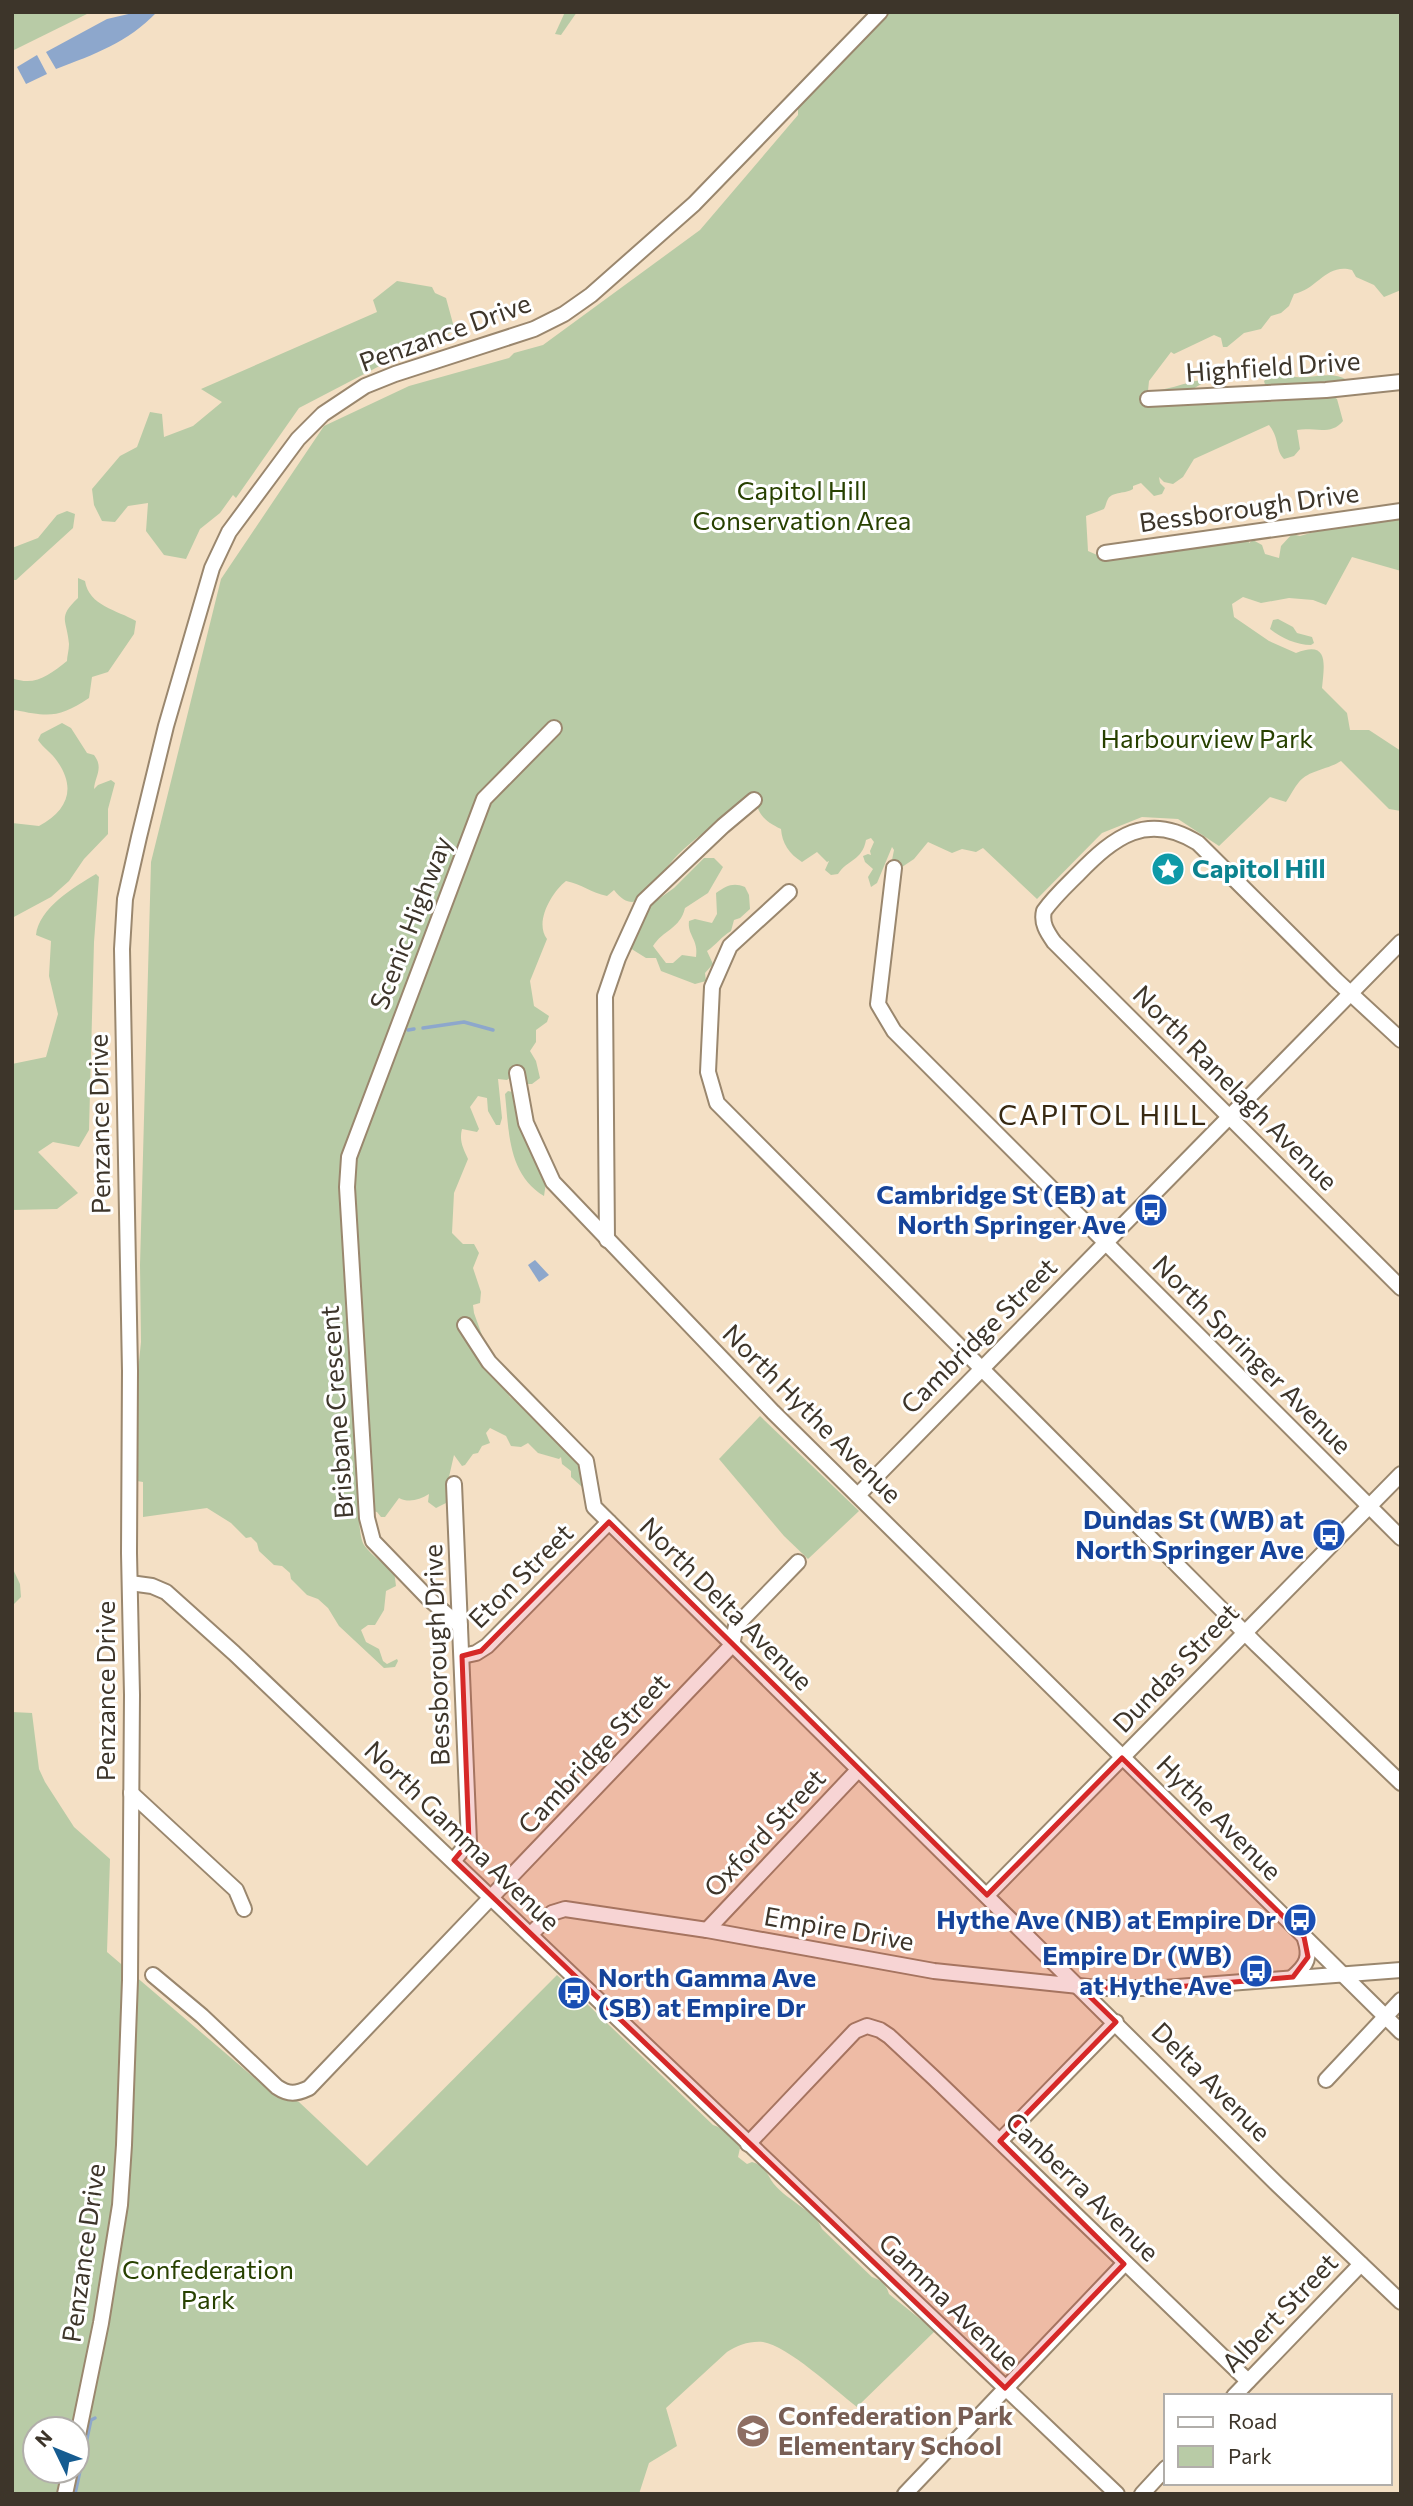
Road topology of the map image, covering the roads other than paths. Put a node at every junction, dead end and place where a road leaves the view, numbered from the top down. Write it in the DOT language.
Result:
graph roads {
  1 [pos="880,12"];
  2 [pos="1401,382"];
  3 [pos="1148,399"];
  4 [pos="1401,511"];
  5 [pos="1105,553"];
  6 [pos="554,728"];
  7 [pos="754,800"];
  8 [pos="894,868"];
  9 [pos="789,892"];
  10 [pos="1401,942"];
  11 [pos="1350,993"];
  12 [pos="1401,1041"];
  13 [pos="517,1073"];
  14 [pos="1229,1117"];
  15 [pos="349,1157"];
  16 [pos="607,1240"];
  17 [pos="1105,1243"];
  18 [pos="1401,1288"];
  19 [pos="465,1325"];
  20 [pos="982,1368"];
  21 [pos="1401,1474"];
  22 [pos="454,1484"];
  23 [pos="858,1495"];
  24 [pos="1369,1506"];
  25 [pos="609,1522"];
  26 [pos="1401,1538"];
  27 [pos="798,1562"];
  28 [pos="130,1583"];
  29 [pos="460,1626"];
  30 [pos="1246,1632"];
  31 [pos="732,1645"];
  32 [pos="462,1656"];
  33 [pos="1122,1758"];
  34 [pos="858,1770"];
  35 [pos="1401,1783"];
  36 [pos="131,1793"];
  37 [pos="454,1860"];
  38 [pos="987,1895"];
  39 [pos="492,1898"];
  40 [pos="244,1909"];
  41 [pos="707,1930"];
  42 [pos="530,1935"];
  43 [pos="1304,1937"];
  44 [pos="1401,1970"];
  45 [pos="1340,1973"];
  46 [pos="153,1975"];
  47 [pos="1293,1977"];
  48 [pos="1080,1987"];
  49 [pos="1401,2000"];
  50 [pos="1385,2017"];
  51 [pos="1116,2022"];
  52 [pos="1401,2032"];
  53 [pos="1326,2080"];
  54 [pos="1000,2141"];
  55 [pos="748,2144"];
  56 [pos="1124,2263"];
  57 [pos="1361,2264"];
  58 [pos="1401,2302"];
  59 [pos="1248,2381"];
  60 [pos="1005,2388"];
  61 [pos="1236,2394"];
  62 [pos="82,2415"];
  63 [pos="1164,2470"];
  64 [pos="905,2494"];
  65 [pos="1117,2494"];
  66 [pos="1142,2494"];
  1 -- 28 [label="street, Penzance Drive"];
  2 -- 3 [label="street, Highfield Drive"];
  4 -- 5 [label="street, Bessborough Drive"];
  6 -- 15 [label="street, Scenic Highway"];
  7 -- 16 [label="street"];
  8 -- 17 [label="street, North Springer Avenue"];
  9 -- 20 [label="street"];
  10 -- 11 [label="street, Cambridge Street"];
  11 -- 12 [label="street"];
  11 -- 14 [label="street, Cambridge Street"];
  11 -- 14 [label="street, North Ranelagh Avenue"];
  13 -- 16 [label="street, North Hythe Avenue"];
  14 -- 17 [label="street, Cambridge Street"];
  14 -- 18 [label="street, North Ranelagh Avenue"];
  15 -- 29 [label="street, Brisbane Crescent"];
  16 -- 23 [label="street, North Hythe Avenue"];
  17 -- 20 [label="street, Cambridge Street"];
  17 -- 24 [label="street, North Springer Avenue"];
  19 -- 25 [label="street, North Delta Avenue"];
  20 -- 23 [label="street, Cambridge Street"];
  20 -- 30 [label="street"];
  21 -- 24 [label="street, Dundas Street"];
  22 -- 29 [label="street, Bessborough Drive"];
  23 -- 33 [label="street, North Hythe Avenue"];
  24 -- 26 [label="street, North Springer Avenue"];
  24 -- 30 [label="street, Dundas Street"];
  25 -- 31 [label="street, North Delta Avenue"];
  25 -- 32 [label="street, Eton Street"];
  27 -- 31 [label="street, Cambridge Street"];
  28 -- 36 [label="street, Penzance Drive"];
  28 -- 37 [label="street, North Gamma Avenue"];
  29 -- 32 [label="street, Bessborough Drive"];
  30 -- 33 [label="street, Dundas Street"];
  30 -- 35 [label="street"];
  31 -- 34 [label="street, North Delta Avenue"];
  31 -- 39 [label="street, Cambridge Street"];
  32 -- 37 [label="street, Bessborough Drive"];
  33 -- 38 [label="street, Dundas Street"];
  33 -- 43 [label="street, Hythe Avenue"];
  34 -- 38 [label="street, North Delta Avenue"];
  34 -- 41 [label="street, Oxford Street"];
  36 -- 40 [label="street"];
  36 -- 62 [label="street, Penzance Drive"];
  37 -- 39 [label="street, North Gamma Avenue"];
  38 -- 48 [label="street, Delta Avenue"];
  39 -- 42 [label="street, North Gamma Avenue"];
  39 -- 46 [label="street, Cambridge Street"];
  41 -- 42 [label="street, Empire Drive"];
  41 -- 48 [label="street, Empire Drive"];
  42 -- 55 [label="street, North Gamma Avenue"];
  43 -- 45 [label="street, Hythe Avenue"];
  43 -- 47 [label="street"];
  44 -- 45 [label="street, Empire Drive"];
  45 -- 47 [label="street, Empire Drive"];
  45 -- 50 [label="street, Hythe Avenue"];
  47 -- 48 [label="street, Empire Drive"];
  48 -- 51 [label="street, Delta Avenue"];
  49 -- 50 [label="street"];
  50 -- 52 [label="street, Hythe Avenue"];
  50 -- 53 [label="street"];
  51 -- 54 [label="street"];
  51 -- 57 [label="street, Delta Avenue"];
  54 -- 55 [label="street, Canberra Avenue"];
  54 -- 56 [label="street, Canberra Avenue"];
  55 -- 60 [label="street, Gamma Avenue"];
  56 -- 59 [label="street, Canberra Avenue"];
  56 -- 60 [label="street"];
  57 -- 58 [label="street, Delta Avenue"];
  57 -- 59 [label="street, Albert Street"];
  59 -- 61 [label="street, Albert Street"];
  60 -- 64 [label="street"];
  60 -- 65 [label="street, Gamma Avenue"];
  63 -- 66 [label="street"];
}
